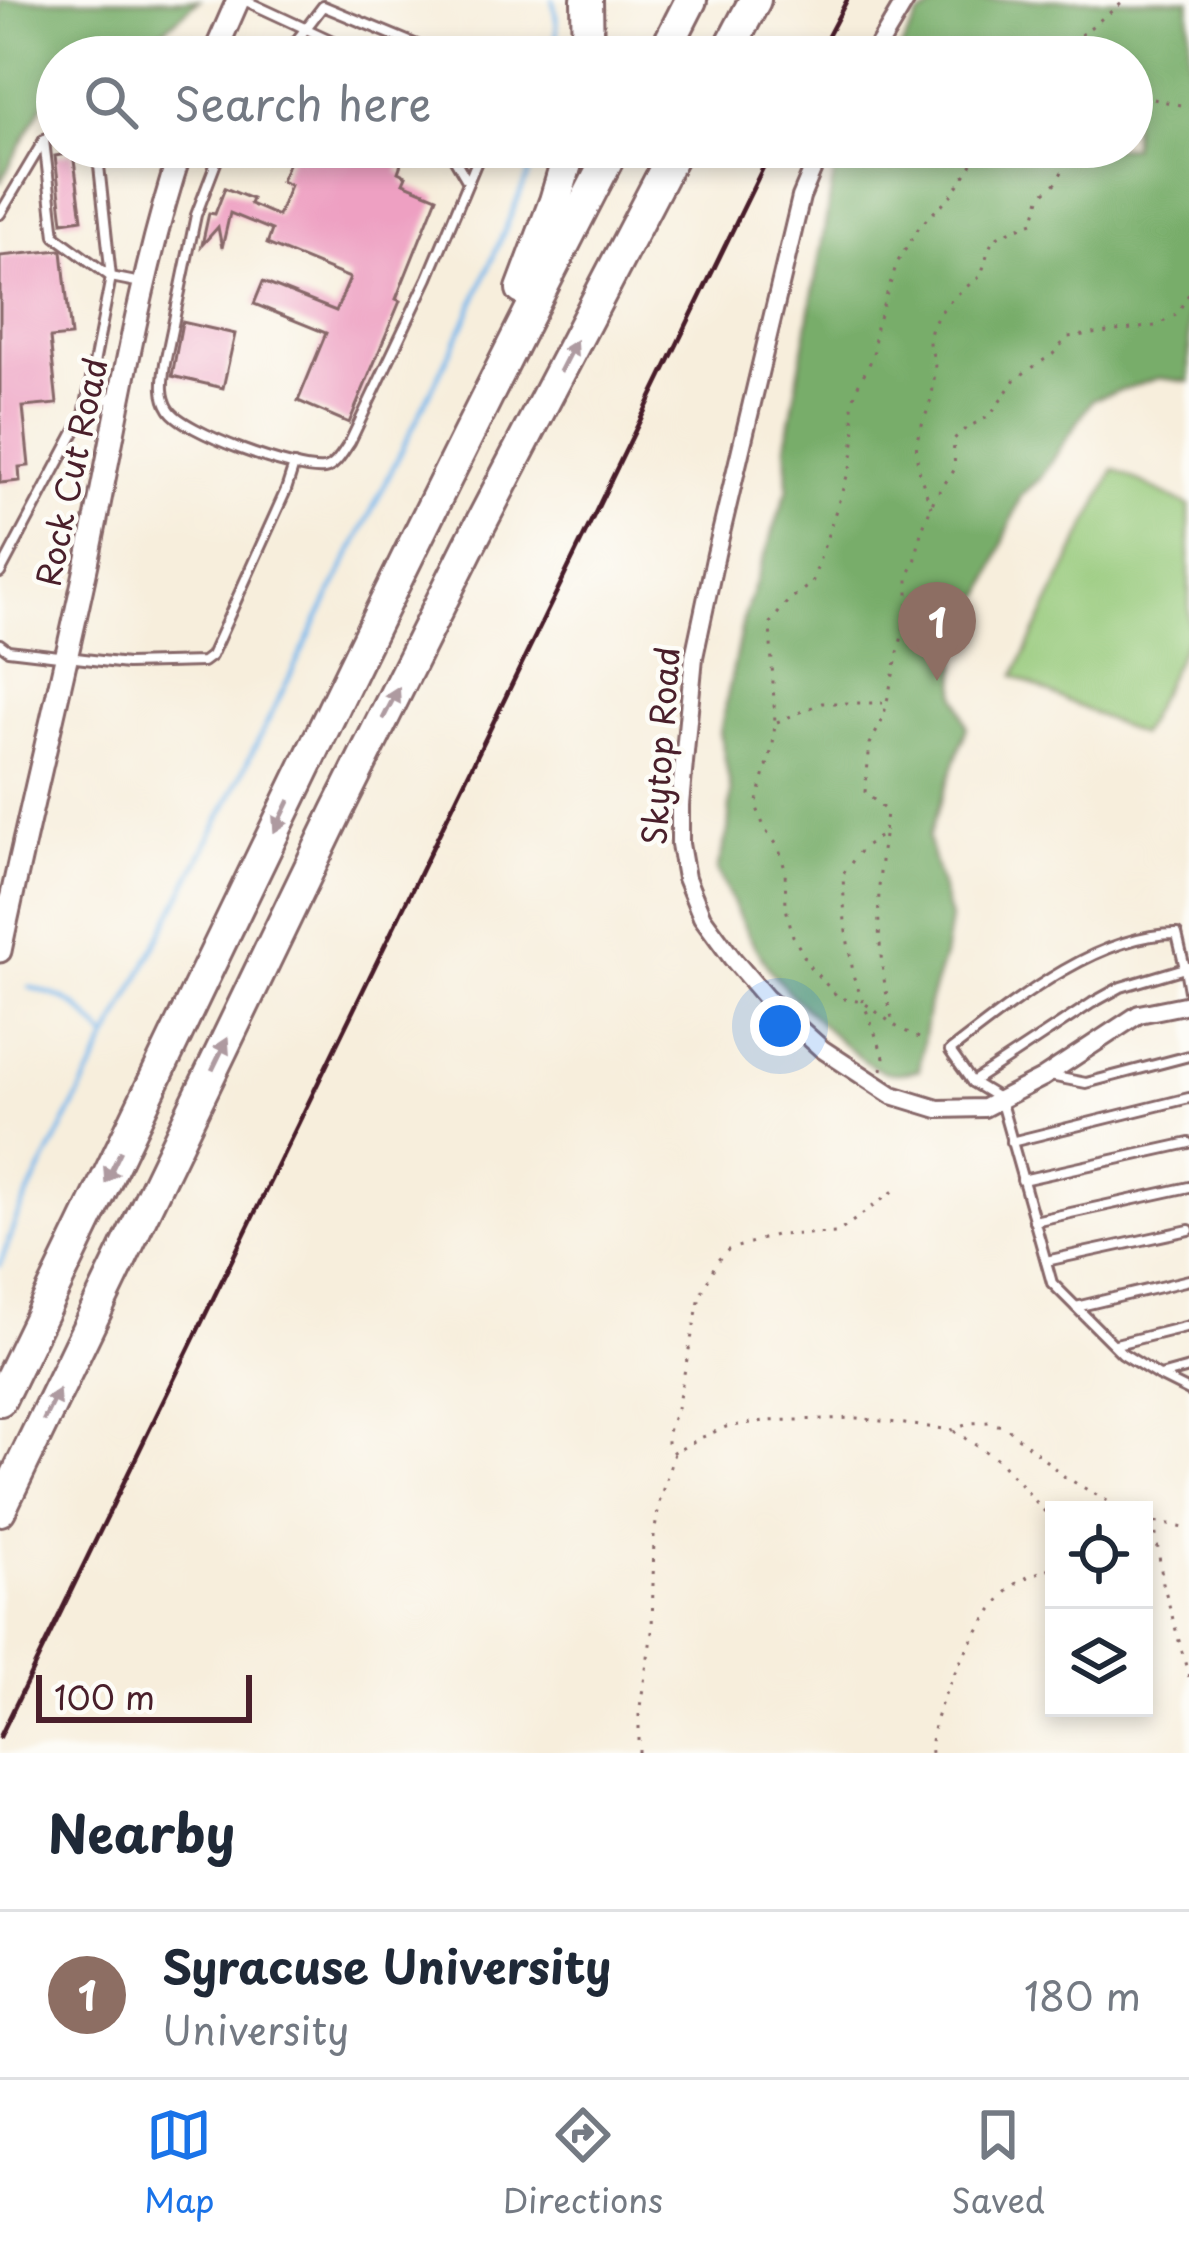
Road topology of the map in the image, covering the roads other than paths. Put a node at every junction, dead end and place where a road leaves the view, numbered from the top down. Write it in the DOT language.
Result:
graph roads {
  1 [pos="241,0"];
  2 [pos="587,0"];
  3 [pos="692,0"];
  4 [pos="755,0"];
  5 [pos="905,0"];
  6 [pos="305,30"];
  7 [pos="224,36"];
  8 [pos="300,36"];
  9 [pos="319,36"];
  10 [pos="396,36"];
  11 [pos="588,36"];
  12 [pos="673,36"];
  13 [pos="736,36"];
  14 [pos="884,36"];
  15 [pos="36,153"];
  16 [pos="47,168"];
  17 [pos="99,168"];
  18 [pos="175,168"];
  19 [pos="214,168"];
  20 [pos="459,168"];
  21 [pos="474,168"];
  22 [pos="565,168"];
  23 [pos="603,168"];
  24 [pos="666,168"];
  25 [pos="813,168"];
  26 [pos="468,184"];
  27 [pos="0,214"];
  28 [pos="111,277"];
  29 [pos="146,284"];
  30 [pos="122,394"];
  31 [pos="84,415"];
  32 [pos="295,464"];
  33 [pos="418,536"];
  34 [pos="0,573"];
  35 [pos="0,644"];
  36 [pos="65,658"];
  37 [pos="7,881"];
  38 [pos="0,951"];
  39 [pos="1187,967"];
  40 [pos="1189,992"];
  41 [pos="1189,1004"];
  42 [pos="1189,1056"];
  43 [pos="1045,1076"];
  44 [pos="972,1082"];
  45 [pos="1189,1098"];
  46 [pos="1000,1100"];
  47 [pos="1012,1142"];
  48 [pos="1189,1143"];
  49 [pos="1022,1180"];
  50 [pos="1189,1187"];
  51 [pos="1034,1221"];
  52 [pos="1189,1230"];
  53 [pos="1046,1261"];
  54 [pos="1189,1280"];
  55 [pos="1076,1307"];
  56 [pos="1189,1326"];
  57 [pos="1114,1345"];
  58 [pos="1189,1368"];
  59 [pos="1159,1376"];
  60 [pos="1189,1391"];
  61 [pos="0,1400"];
  62 [pos="0,1510"];
  1 -- 6 [label="lane"];
  1 -- 7 [label="street"];
  2 -- 11 [label="highway"];
  3 -- 12 [label="highway"];
  4 -- 13 [label="highway"];
  5 -- 14 [label="street"];
  6 -- 8 [label="lane"];
  6 -- 9 [label="lane"];
  6 -- 10 [label="lane"];
  15 -- 27 [label="lane"];
  16 -- 28 [label="lane"];
  17 -- 28 [label="lane"];
  18 -- 29 [label="street, Rock Cut Road"];
  19 -- 32 [label="lane"];
  20 -- 26 [label="lane"];
  21 -- 26 [label="lane"];
  22 -- 33 [label="highway"];
  23 -- 33 [label="highway"];
  62 -- 24 [label="highway, one-way"];
  25 -- 46 [label="street, Skytop Road"];
  26 -- 32 [label="lane"];
  28 -- 29 [label="lane"];
  28 -- 31 [label="lane"];
  29 -- 30 [label="street, Rock Cut Road"];
  30 -- 31 [label="lane"];
  30 -- 36 [label="street, Rock Cut Road"];
  31 -- 34 [label="lane"];
  32 -- 36 [label="lane"];
  33 -- 61 [label="highway, one-way"];
  35 -- 36 [label="lane"];
  36 -- 37 [label="street, Rock Cut Road"];
  37 -- 38 [label="street, Rock Cut Road"];
  39 -- 40 [label="lane"];
  39 -- 44 [label="lane"];
  39 -- 44 [label="lane"];
  41 -- 43 [label="street, Skytop Road"];
  42 -- 43 [label="lane"];
  43 -- 46 [label="street, Skytop Road"];
  44 -- 46 [label="lane"];
  45 -- 47 [label="lane"];
  46 -- 47 [label="lane"];
  47 -- 49 [label="lane"];
  48 -- 49 [label="lane"];
  49 -- 51 [label="lane"];
  50 -- 51 [label="lane"];
  51 -- 53 [label="lane"];
  52 -- 53 [label="lane"];
  53 -- 55 [label="lane"];
  54 -- 55 [label="lane"];
  55 -- 57 [label="lane"];
  56 -- 57 [label="lane"];
  57 -- 59 [label="lane"];
  58 -- 59 [label="lane"];
  59 -- 60 [label="lane"];
}
